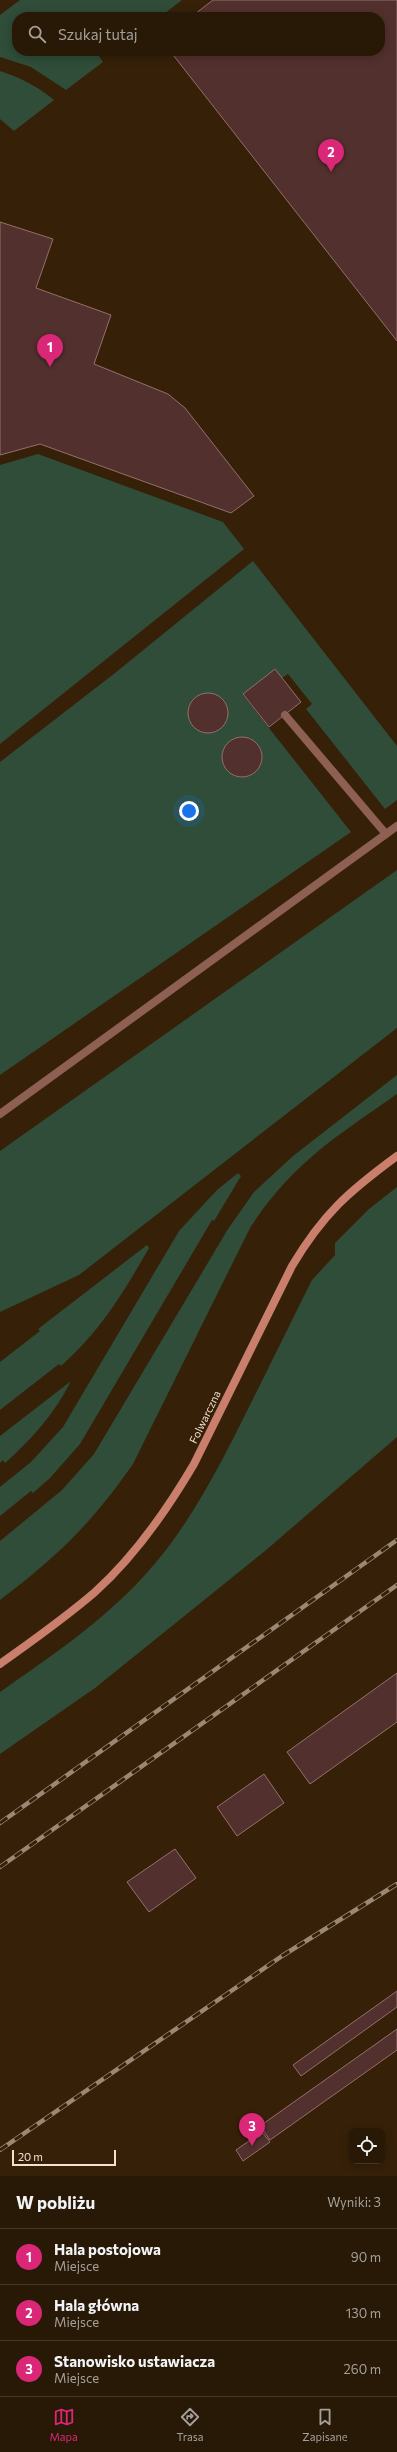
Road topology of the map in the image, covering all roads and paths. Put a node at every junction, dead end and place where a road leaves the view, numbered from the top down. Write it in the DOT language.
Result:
graph roads {
  1 [pos="285,715"];
  2 [pos="397,826"];
  3 [pos="386,834"];
  4 [pos="0,1114"];
  5 [pos="397,1156"];
  6 [pos="0,1664"];
  1 -- 3 [label="lane"];
  2 -- 3 [label="lane"];
  3 -- 4 [label="lane"];
  5 -- 6 [label="street, Folwarczna"];
}
